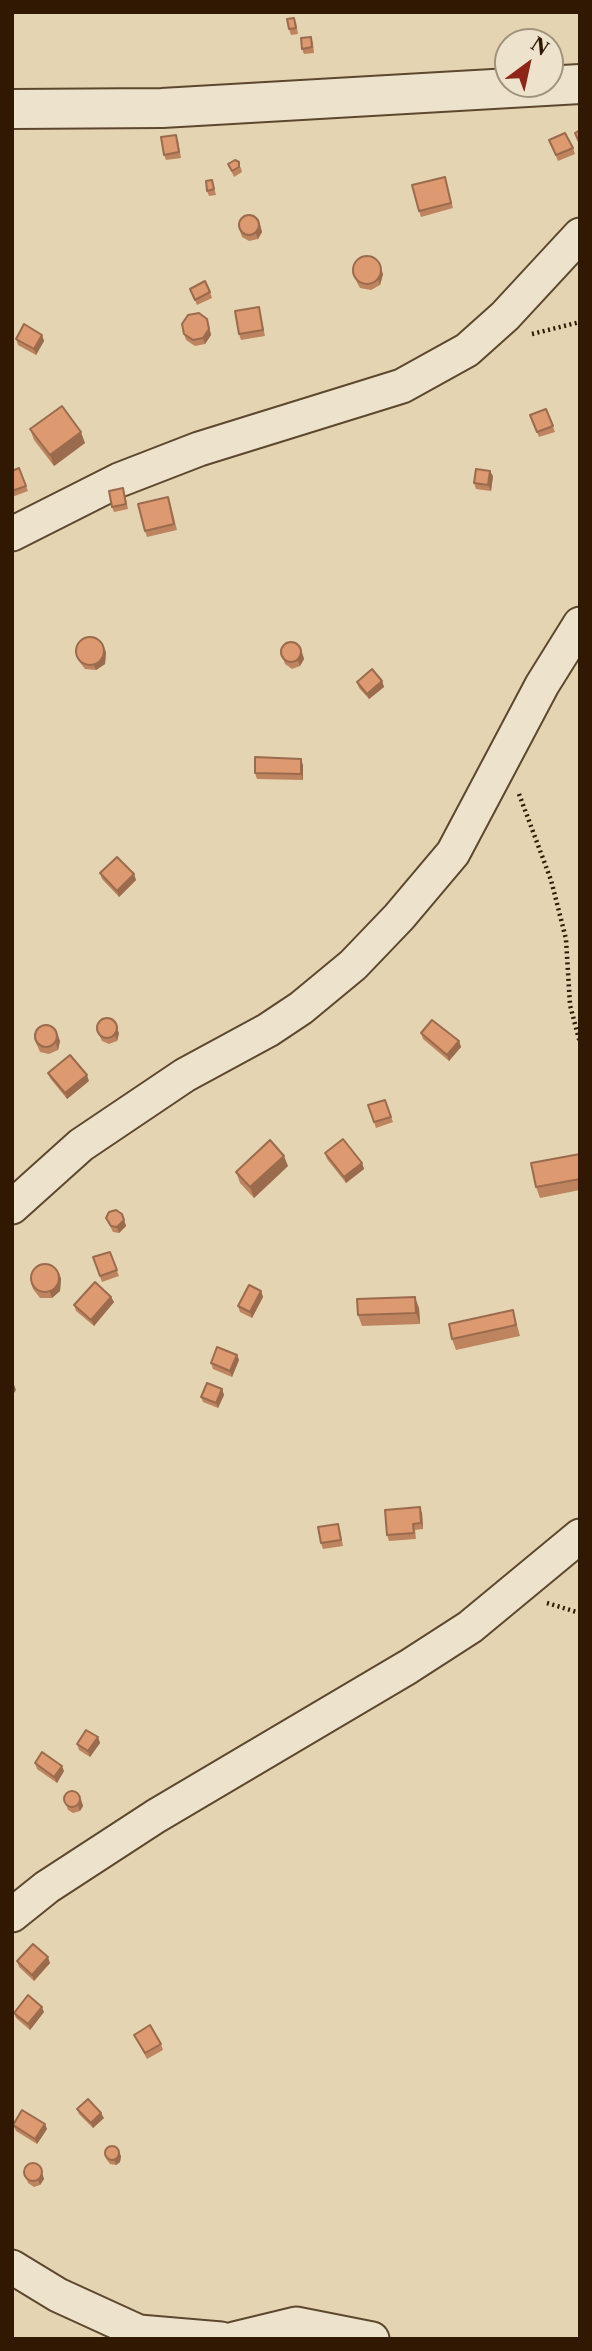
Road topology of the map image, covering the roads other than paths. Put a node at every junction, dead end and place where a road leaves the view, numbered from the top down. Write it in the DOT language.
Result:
graph roads {
  1 [pos="580,84"];
  2 [pos="12,109"];
  3 [pos="580,235"];
  4 [pos="12,534"];
  5 [pos="580,624"];
  6 [pos="12,1207"];
  7 [pos="580,1536"];
  8 [pos="12,1915"];
  9 [pos="12,2267"];
  10 [pos="221,2339"];
  11 [pos="234,2339"];
  12 [pos="372,2339"];
  1 -- 2 [label="street"];
  3 -- 4 [label="street"];
  5 -- 6 [label="street"];
  7 -- 8 [label="street"];
  9 -- 10 [label="street"];
  11 -- 12 [label="street"];
}
